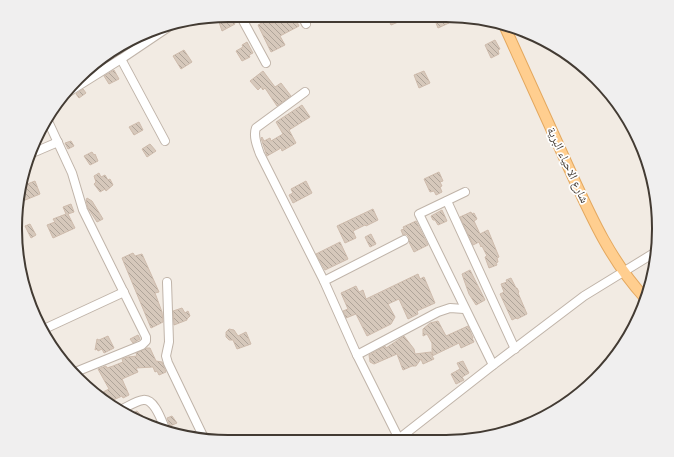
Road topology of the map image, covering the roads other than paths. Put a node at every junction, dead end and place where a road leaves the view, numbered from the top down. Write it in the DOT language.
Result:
graph roads {
  1 [pos="244,22"];
  2 [pos="507,31"];
  3 [pos="156,35"];
  4 [pos="121,59"];
  5 [pos="266,63"];
  6 [pos="79,85"];
  7 [pos="305,92"];
  8 [pos="50,125"];
  9 [pos="165,141"];
  10 [pos="58,142"];
  11 [pos="37,151"];
  12 [pos="465,192"];
  13 [pos="447,201"];
  14 [pos="404,240"];
  15 [pos="650,256"];
  16 [pos="624,273"];
  17 [pos="324,281"];
  18 [pos="167,282"];
  19 [pos="124,292"];
  20 [pos="641,294"];
  21 [pos="464,309"];
  22 [pos="47,328"];
  23 [pos="515,349"];
  24 [pos="357,355"];
  25 [pos="493,365"];
  26 [pos="78,371"];
  27 [pos="126,407"];
  28 [pos="163,424"];
  29 [pos="202,433"];
  30 [pos="396,435"];
  31 [pos="404,435"];
  1 -- 5 [label="street"];
  2 -- 16 [label="main road, شارع الاحياء البرية"];
  3 -- 4 [label="street"];
  4 -- 6 [label="street"];
  4 -- 9 [label="street"];
  7 -- 17 [label="street"];
  8 -- 10 [label="street"];
  10 -- 11 [label="street"];
  10 -- 19 [label="street"];
  12 -- 13 [label="street"];
  13 -- 21 [label="street"];
  13 -- 23 [label="street"];
  14 -- 17 [label="street"];
  15 -- 16 [label="street"];
  16 -- 20 [label="main road, شارع الاحياء البرية"];
  16 -- 23 [label="street"];
  17 -- 24 [label="street"];
  18 -- 29 [label="street"];
  19 -- 22 [label="street"];
  19 -- 26 [label="street"];
  21 -- 24 [label="street"];
  21 -- 25 [label="street"];
  23 -- 25 [label="street"];
  24 -- 30 [label="street"];
  25 -- 31 [label="street"];
  27 -- 28 [label="street"];
}
